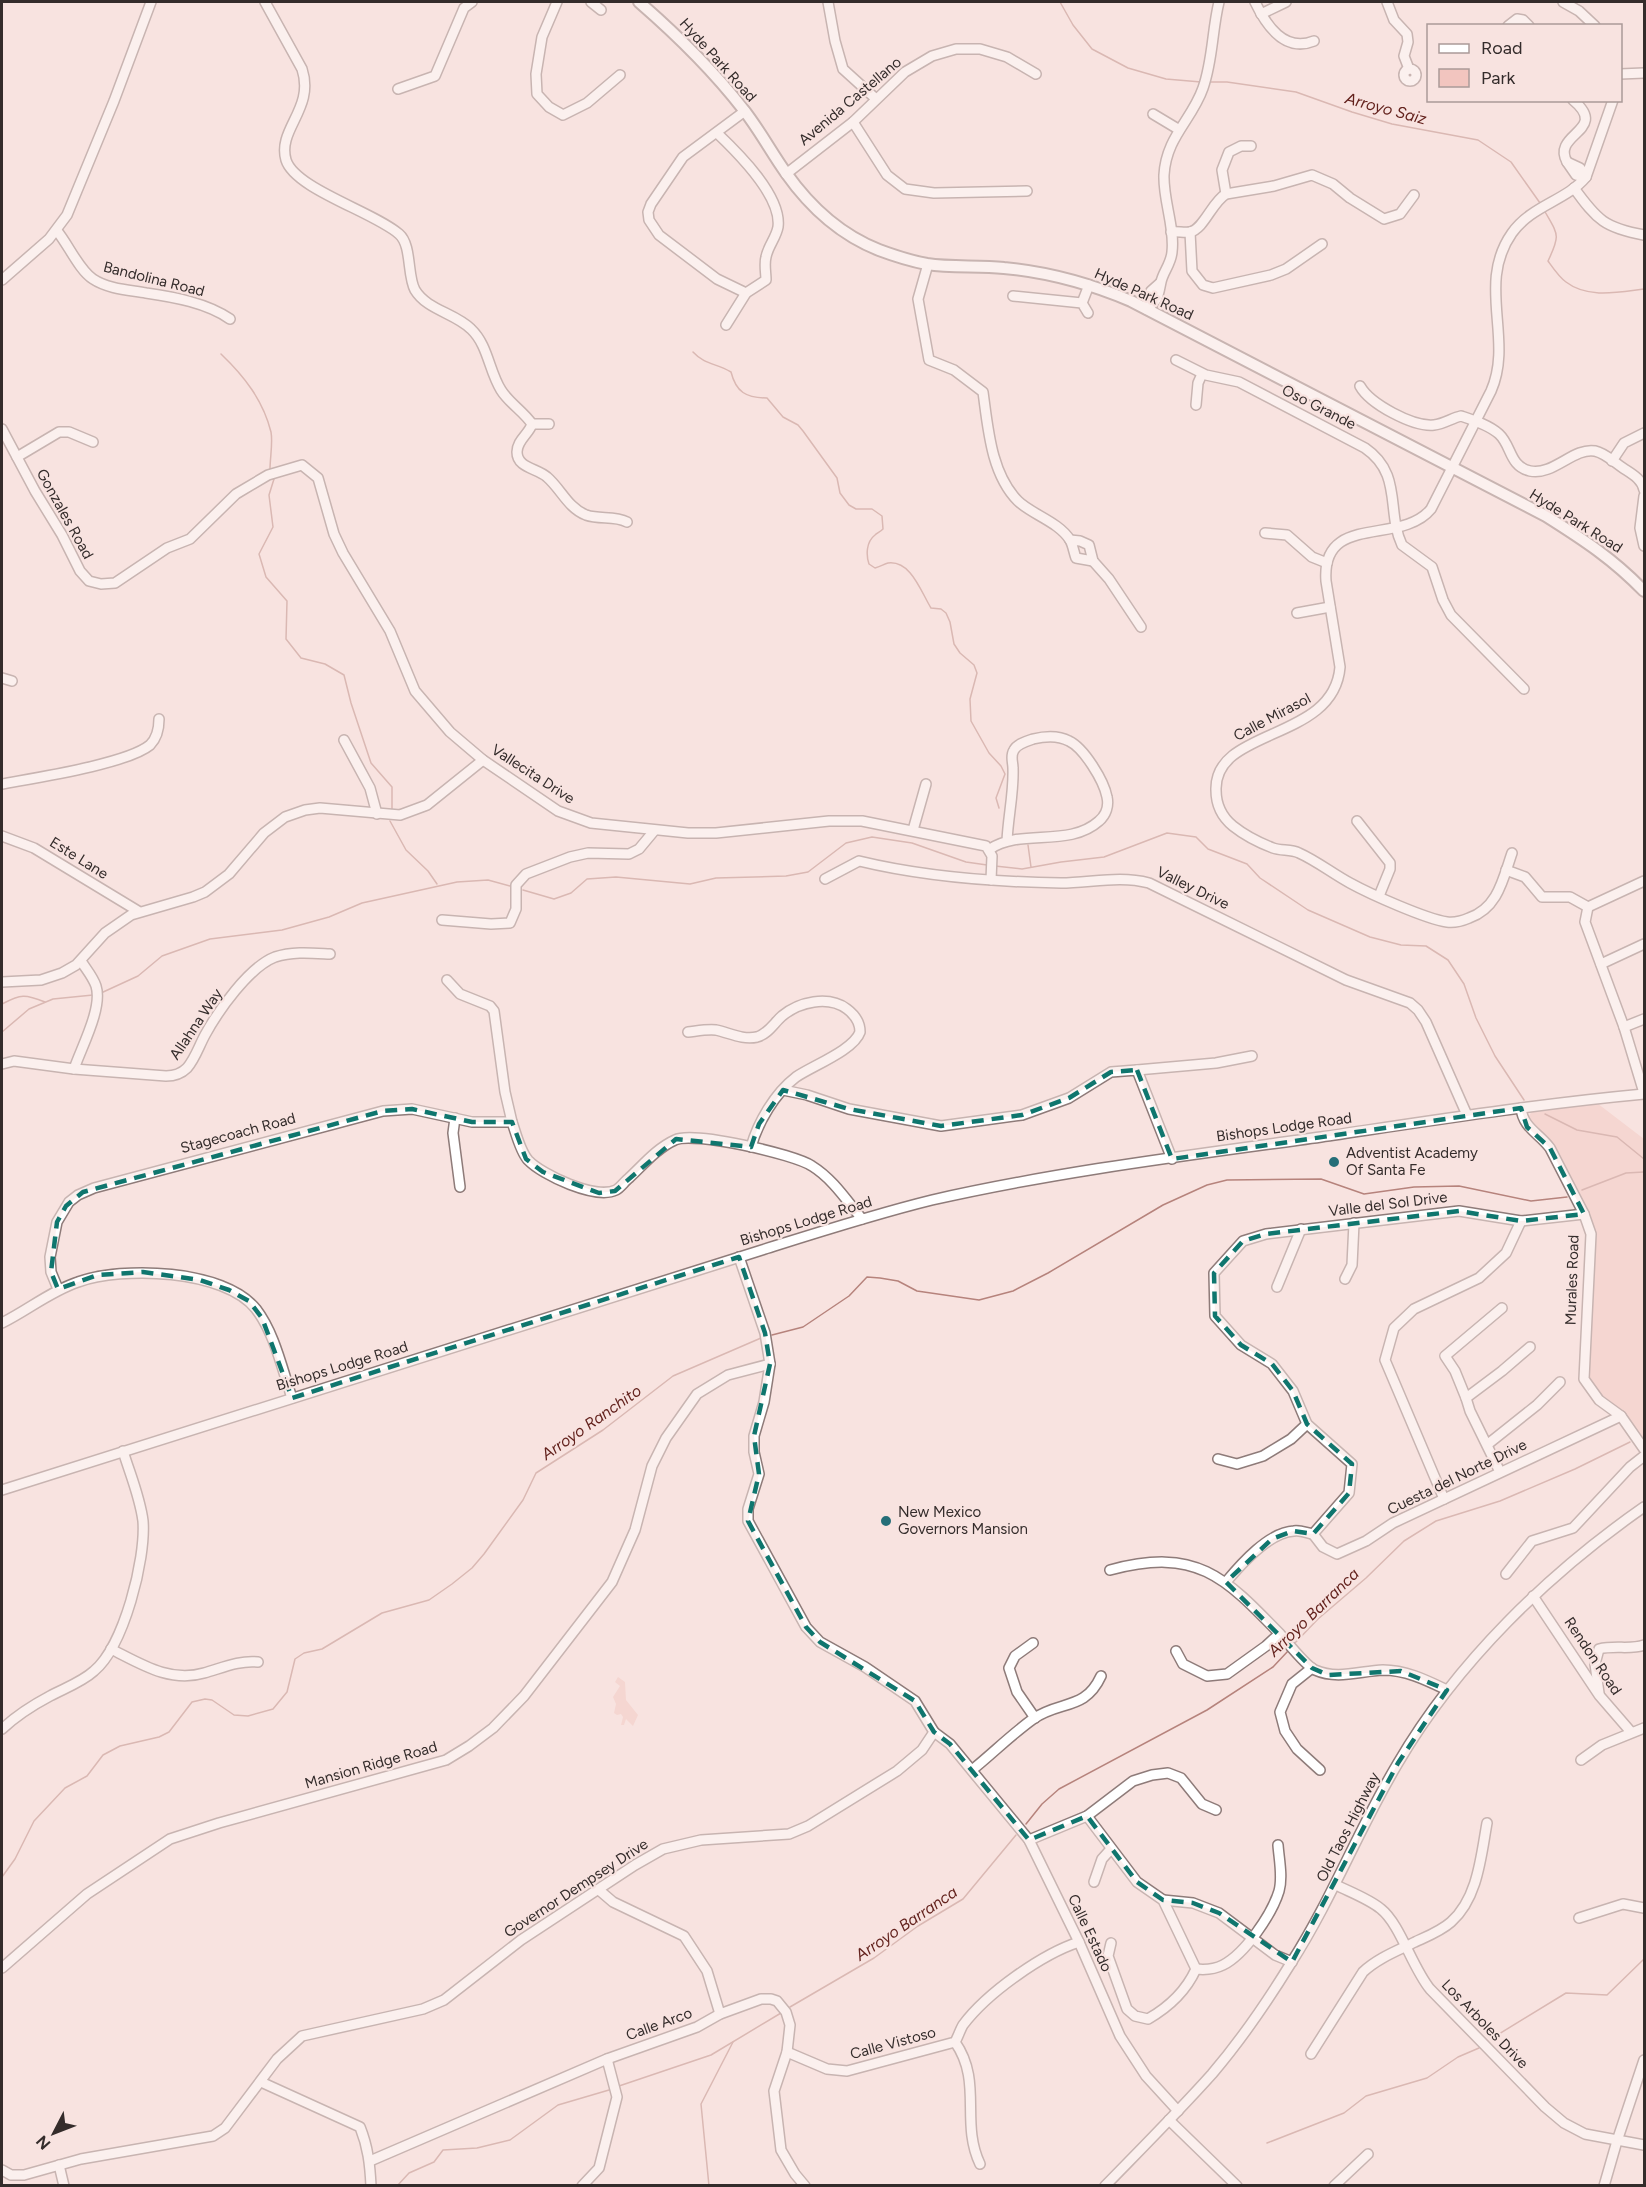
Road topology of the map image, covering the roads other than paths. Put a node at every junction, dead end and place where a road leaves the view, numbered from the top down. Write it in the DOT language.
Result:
graph roads {
  1 [pos="151,2"];
  2 [pos="265,2"];
  3 [pos="472,2"];
  4 [pos="557,2"];
  5 [pos="591,2"];
  6 [pos="639,2"];
  7 [pos="828,2"];
  8 [pos="1219,2"];
  9 [pos="1255,2"];
  10 [pos="1286,2"];
  11 [pos="1387,2"];
  12 [pos="1563,2"];
  13 [pos="601,10"];
  14 [pos="1261,14"];
  15 [pos="1510,24"];
  16 [pos="1526,24"];
  17 [pos="1593,24"];
  18 [pos="1314,41"];
  19 [pos="1409,69"];
  20 [pos="1644,73"];
  21 [pos="1036,74"];
  22 [pos="1622,74"];
  23 [pos="620,75"];
  24 [pos="398,89"];
  25 [pos="875,98"];
  26 [pos="1575,102"];
  27 [pos="1611,102"];
  28 [pos="745,111"];
  29 [pos="1153,114"];
  30 [pos="853,122"];
  31 [pos="1178,129"];
  32 [pos="717,132"];
  33 [pos="1251,146"];
  34 [pos="786,174"];
  35 [pos="1586,177"];
  36 [pos="1574,188"];
  37 [pos="1027,191"];
  38 [pos="1226,194"];
  39 [pos="1414,195"];
  40 [pos="57,231"];
  41 [pos="1171,232"];
  42 [pos="1191,232"];
  43 [pos="1644,235"];
  44 [pos="1322,244"];
  45 [pos="928,264"];
  46 [pos="2,280"];
  47 [pos="1089,285"];
  48 [pos="746,293"];
  49 [pos="1013,296"];
  50 [pos="1082,303"];
  51 [pos="1146,309"];
  52 [pos="1088,313"];
  53 [pos="230,319"];
  54 [pos="726,325"];
  55 [pos="1176,360"];
  56 [pos="1202,374"];
  57 [pos="1360,386"];
  58 [pos="1196,405"];
  59 [pos="1475,421"];
  60 [pos="532,424"];
  61 [pos="549,424"];
  62 [pos="2,429"];
  63 [pos="1644,433"];
  64 [pos="93,442"];
  65 [pos="17,457"];
  66 [pos="1612,460"];
  67 [pos="1451,467"];
  68 [pos="1644,490"];
  69 [pos="236,494"];
  70 [pos="1644,496"];
  71 [pos="627,522"];
  72 [pos="1398,528"];
  73 [pos="1265,534"];
  74 [pos="1070,540"];
  75 [pos="1644,546"];
  76 [pos="1093,561"];
  77 [pos="1327,563"];
  78 [pos="1644,591"];
  79 [pos="1330,607"];
  80 [pos="1297,614"];
  81 [pos="1142,627"];
  82 [pos="2,678"];
  83 [pos="12,681"];
  84 [pos="1524,689"];
  85 [pos="159,719"];
  86 [pos="344,740"];
  87 [pos="483,760"];
  88 [pos="2,784"];
  89 [pos="926,784"];
  90 [pos="376,814"];
  91 [pos="1357,821"];
  92 [pos="914,830"];
  93 [pos="654,831"];
  94 [pos="2,836"];
  95 [pos="1007,841"];
  96 [pos="1512,853"];
  97 [pos="991,854"];
  98 [pos="1506,870"];
  99 [pos="825,879"];
  100 [pos="991,880"];
  101 [pos="1644,881"];
  102 [pos="1379,896"];
  103 [pos="1588,907"];
  104 [pos="138,911"];
  105 [pos="442,920"];
  106 [pos="1644,944"];
  107 [pos="330,954"];
  108 [pos="81,961"];
  109 [pos="1601,964"];
  110 [pos="447,980"];
  111 [pos="2,982"];
  112 [pos="1644,1019"];
  113 [pos="1624,1027"];
  114 [pos="688,1032"];
  115 [pos="1252,1056"];
  116 [pos="2,1064"];
  117 [pos="74,1070"];
  118 [pos="1137,1070"];
  119 [pos="783,1090"];
  120 [pos="1644,1094"];
  121 [pos="1521,1108"];
  122 [pos="1467,1115"];
  123 [pos="455,1118"];
  124 [pos="512,1122"];
  125 [pos="751,1147"];
  126 [pos="1172,1159"];
  127 [pos="460,1187"];
  128 [pos="1584,1214"];
  129 [pos="862,1219"];
  130 [pos="1521,1221"];
  131 [pos="1354,1223"];
  132 [pos="1301,1229"];
  133 [pos="739,1257"];
  134 [pos="1345,1279"];
  135 [pos="1277,1287"];
  136 [pos="58,1290"];
  137 [pos="1502,1308"];
  138 [pos="2,1323"];
  139 [pos="1530,1347"];
  140 [pos="770,1364"];
  141 [pos="1560,1382"];
  142 [pos="292,1398"];
  143 [pos="1466,1398"];
  144 [pos="1621,1416"];
  145 [pos="1307,1424"];
  146 [pos="1488,1444"];
  147 [pos="1644,1449"];
  148 [pos="123,1451"];
  149 [pos="1644,1456"];
  150 [pos="1218,1459"];
  151 [pos="1500,1472"];
  152 [pos="2,1490"];
  153 [pos="1444,1499"];
  154 [pos="1644,1507"];
  155 [pos="1313,1534"];
  156 [pos="1110,1570"];
  157 [pos="1506,1574"];
  158 [pos="1226,1582"];
  159 [pos="1533,1596"];
  160 [pos="1283,1637"];
  161 [pos="1033,1643"];
  162 [pos="1644,1645"];
  163 [pos="111,1649"];
  164 [pos="1176,1651"];
  165 [pos="258,1662"];
  166 [pos="1312,1668"];
  167 [pos="1101,1676"];
  168 [pos="1448,1690"];
  169 [pos="1599,1695"];
  170 [pos="1035,1718"];
  171 [pos="1644,1728"];
  172 [pos="2,1729"];
  173 [pos="934,1732"];
  174 [pos="1631,1732"];
  175 [pos="1581,1760"];
  176 [pos="972,1770"];
  177 [pos="1320,1770"];
  178 [pos="1216,1810"];
  179 [pos="1087,1816"];
  180 [pos="1487,1823"];
  181 [pos="1029,1840"];
  182 [pos="1278,1845"];
  183 [pos="1111,1849"];
  184 [pos="1094,1882"];
  185 [pos="1335,1885"];
  186 [pos="599,1890"];
  187 [pos="1162,1900"];
  188 [pos="1644,1908"];
  189 [pos="1579,1918"];
  190 [pos="1252,1938"];
  191 [pos="1079,1942"];
  192 [pos="1111,1943"];
  193 [pos="1404,1947"];
  194 [pos="1292,1962"];
  195 [pos="2,1968"];
  196 [pos="1196,1969"];
  197 [pos="720,2014"];
  198 [pos="955,2042"];
  199 [pos="787,2052"];
  200 [pos="1311,2054"];
  201 [pos="607,2059"];
  202 [pos="1644,2060"];
  203 [pos="261,2082"];
  204 [pos="1178,2111"];
  205 [pos="1169,2120"];
  206 [pos="1617,2141"];
  207 [pos="1644,2145"];
  208 [pos="1368,2154"];
  209 [pos="370,2161"];
  210 [pos="980,2164"];
  211 [pos="59,2166"];
  212 [pos="2,2170"];
  213 [pos="64,2186"];
  214 [pos="371,2186"];
  215 [pos="582,2186"];
  216 [pos="805,2186"];
  217 [pos="1105,2186"];
  218 [pos="1237,2186"];
  219 [pos="1334,2186"];
  220 [pos="1604,2186"];
  1 -- 40 [label="street"];
  2 -- 60 [label="street"];
  3 -- 24 [label="street"];
  4 -- 23 [label="street"];
  5 -- 13 [label="street"];
  6 -- 28 [label="main road, Hyde Park Road"];
  7 -- 25 [label="street"];
  8 -- 31 [label="street"];
  9 -- 14 [label="street"];
  10 -- 14 [label="street"];
  11 -- 19 [label="street"];
  12 -- 17 [label="street"];
  14 -- 18 [label="street"];
  15 -- 16 [label="street"];
  20 -- 22 [label="street"];
  21 -- 25 [label="street, Avenida Castellano"];
  25 -- 30 [label="street, Avenida Castellano"];
  26 -- 35 [label="street"];
  27 -- 35 [label="street"];
  28 -- 32 [label="street"];
  28 -- 34 [label="main road, Hyde Park Road"];
  29 -- 31 [label="street"];
  30 -- 34 [label="street, Avenida Castellano"];
  30 -- 37 [label="street"];
  31 -- 41 [label="street"];
  32 -- 48 [label="street"];
  32 -- 48 [label="street"];
  33 -- 38 [label="street"];
  34 -- 45 [label="main road, Hyde Park Road"];
  35 -- 36 [label="street"];
  36 -- 43 [label="street"];
  36 -- 59 [label="street"];
  38 -- 39 [label="street"];
  38 -- 42 [label="street"];
  40 -- 46 [label="street"];
  40 -- 53 [label="street, Bandolina Road"];
  41 -- 42 [label="street"];
  41 -- 51 [label="street"];
  42 -- 44 [label="street"];
  45 -- 47 [label="main road, Hyde Park Road"];
  45 -- 74 [label="street"];
  47 -- 50 [label="street"];
  47 -- 51 [label="main road, Hyde Park Road"];
  48 -- 54 [label="street"];
  49 -- 50 [label="street"];
  50 -- 52 [label="street"];
  51 -- 67 [label="main road, Hyde Park Road"];
  55 -- 56 [label="street, Oso Grande"];
  56 -- 58 [label="street"];
  56 -- 72 [label="street, Oso Grande"];
  57 -- 59 [label="street"];
  59 -- 66 [label="street"];
  59 -- 67 [label="street"];
  60 -- 61 [label="street"];
  60 -- 71 [label="street"];
  62 -- 65 [label="street, Gonzales Road"];
  63 -- 66 [label="street"];
  64 -- 65 [label="street"];
  65 -- 69 [label="street, Gonzales Road"];
  66 -- 68 [label="street"];
  67 -- 72 [label="street"];
  67 -- 78 [label="main road, Hyde Park Road"];
  69 -- 87 [label="street, Vallecita Drive"];
  70 -- 75 [label="street"];
  72 -- 77 [label="street"];
  72 -- 84 [label="street, Oso Grande"];
  73 -- 77 [label="street"];
  74 -- 76 [label="street"];
  74 -- 76 [label="street"];
  76 -- 81 [label="street"];
  77 -- 79 [label="street, Calle Mirasol"];
  79 -- 80 [label="street"];
  79 -- 102 [label="street, Calle Mirasol"];
  82 -- 83 [label="street"];
  85 -- 88 [label="street"];
  86 -- 90 [label="street"];
  87 -- 90 [label="street"];
  87 -- 93 [label="street, Vallecita Drive"];
  89 -- 92 [label="street"];
  90 -- 104 [label="street"];
  91 -- 102 [label="street"];
  92 -- 93 [label="street, Vallecita Drive"];
  92 -- 97 [label="street, Vallecita Drive"];
  93 -- 105 [label="street"];
  94 -- 104 [label="street, Este Lane"];
  95 -- 95 [label="street"];
  95 -- 97 [label="street"];
  96 -- 98 [label="street, Calle Mirasol"];
  97 -- 100 [label="street"];
  98 -- 102 [label="street, Calle Mirasol"];
  98 -- 103 [label="street"];
  99 -- 100 [label="street, Valley Drive"];
  100 -- 122 [label="street, Valley Drive"];
  101 -- 103 [label="street"];
  103 -- 109 [label="street"];
  104 -- 108 [label="street"];
  106 -- 109 [label="street"];
  107 -- 117 [label="street, Allahna Way"];
  108 -- 111 [label="street"];
  108 -- 117 [label="street"];
  109 -- 113 [label="street"];
  110 -- 124 [label="street"];
  112 -- 113 [label="street"];
  113 -- 120 [label="street"];
  114 -- 119 [label="street"];
  115 -- 118 [label="street"];
  116 -- 117 [label="street"];
  118 -- 119 [label="street"];
  118 -- 126 [label="street"];
  119 -- 125 [label="street"];
  120 -- 121 [label="street, Bishops Lodge Road"];
  121 -- 122 [label="street, Bishops Lodge Road"];
  121 -- 128 [label="street, Murales Road"];
  122 -- 126 [label="street, Bishops Lodge Road"];
  123 -- 124 [label="street, Stagecoach Road"];
  123 -- 127 [label="street"];
  123 -- 136 [label="street, Stagecoach Road"];
  124 -- 125 [label="street"];
  125 -- 129 [label="street"];
  126 -- 129 [label="street, Bishops Lodge Road"];
  128 -- 130 [label="street, Valle del Sol Drive"];
  128 -- 144 [label="street, Murales Road"];
  129 -- 133 [label="street, Bishops Lodge Road"];
  130 -- 131 [label="street, Valle del Sol Drive"];
  130 -- 153 [label="street"];
  131 -- 132 [label="street, Valle del Sol Drive"];
  131 -- 134 [label="street"];
  132 -- 135 [label="street"];
  132 -- 145 [label="street, Valle del Sol Drive"];
  133 -- 140 [label="street"];
  133 -- 142 [label="street, Bishops Lodge Road"];
  136 -- 138 [label="street"];
  136 -- 142 [label="street"];
  137 -- 143 [label="street"];
  139 -- 143 [label="street"];
  140 -- 173 [label="street"];
  140 -- 195 [label="street, Mansion Ridge Road"];
  141 -- 146 [label="street"];
  142 -- 148 [label="street, Bishops Lodge Road"];
  143 -- 146 [label="street"];
  144 -- 147 [label="street, Murales Road"];
  144 -- 151 [label="street, Cuesta del Norte Drive"];
  145 -- 150 [label="street"];
  145 -- 155 [label="street"];
  146 -- 151 [label="street"];
  148 -- 152 [label="street, Bishops Lodge Road"];
  148 -- 163 [label="street"];
  149 -- 157 [label="street"];
  151 -- 153 [label="street, Cuesta del Norte Drive"];
  153 -- 155 [label="street, Cuesta del Norte Drive"];
  154 -- 159 [label="street, Old Taos Highway"];
  155 -- 158 [label="street"];
  156 -- 158 [label="street"];
  158 -- 160 [label="street"];
  159 -- 168 [label="street, Old Taos Highway"];
  159 -- 169 [label="street, Rendon Road"];
  160 -- 164 [label="street"];
  160 -- 166 [label="street"];
  161 -- 170 [label="street"];
  162 -- 169 [label="street"];
  163 -- 165 [label="street"];
  163 -- 172 [label="street"];
  166 -- 168 [label="street"];
  166 -- 177 [label="street"];
  167 -- 170 [label="street"];
  168 -- 185 [label="street, Old Taos Highway"];
  169 -- 174 [label="street, Rendon Road"];
  170 -- 176 [label="street"];
  171 -- 174 [label="street"];
  173 -- 176 [label="street, Calle Estado"];
  173 -- 186 [label="street, Governor Dempsey Drive"];
  174 -- 175 [label="street"];
  176 -- 181 [label="street, Calle Estado"];
  178 -- 179 [label="street"];
  179 -- 181 [label="street"];
  179 -- 183 [label="street"];
  180 -- 193 [label="street"];
  181 -- 191 [label="street, Calle Estado"];
  182 -- 190 [label="street"];
  183 -- 184 [label="street"];
  183 -- 187 [label="street"];
  185 -- 193 [label="street, Los Arboles Drive"];
  185 -- 194 [label="street, Old Taos Highway"];
  186 -- 197 [label="street"];
  186 -- 203 [label="street, Governor Dempsey Drive"];
  187 -- 190 [label="street"];
  187 -- 196 [label="street"];
  188 -- 189 [label="street"];
  190 -- 194 [label="street"];
  190 -- 196 [label="street"];
  191 -- 198 [label="street, Calle Vistoso"];
  191 -- 204 [label="street, Calle Estado"];
  192 -- 196 [label="street"];
  193 -- 200 [label="street"];
  193 -- 206 [label="street, Los Arboles Drive"];
  194 -- 204 [label="street, Old Taos Highway"];
  197 -- 199 [label="street, Calle Arco"];
  197 -- 201 [label="street, Calle Arco"];
  198 -- 199 [label="street, Calle Vistoso"];
  198 -- 210 [label="street"];
  199 -- 216 [label="street, Calle Arco"];
  201 -- 209 [label="street, Calle Arco"];
  201 -- 215 [label="street"];
  202 -- 206 [label="street"];
  203 -- 209 [label="street"];
  203 -- 211 [label="street, Governor Dempsey Drive"];
  204 -- 205 [label="street, Old Taos Highway"];
  205 -- 217 [label="street, Old Taos Highway"];
  205 -- 218 [label="street"];
  206 -- 207 [label="street, Los Arboles Drive"];
  206 -- 220 [label="street"];
  208 -- 219 [label="street"];
  209 -- 214 [label="street"];
  211 -- 212 [label="street, Governor Dempsey Drive"];
  211 -- 213 [label="street"];
}
